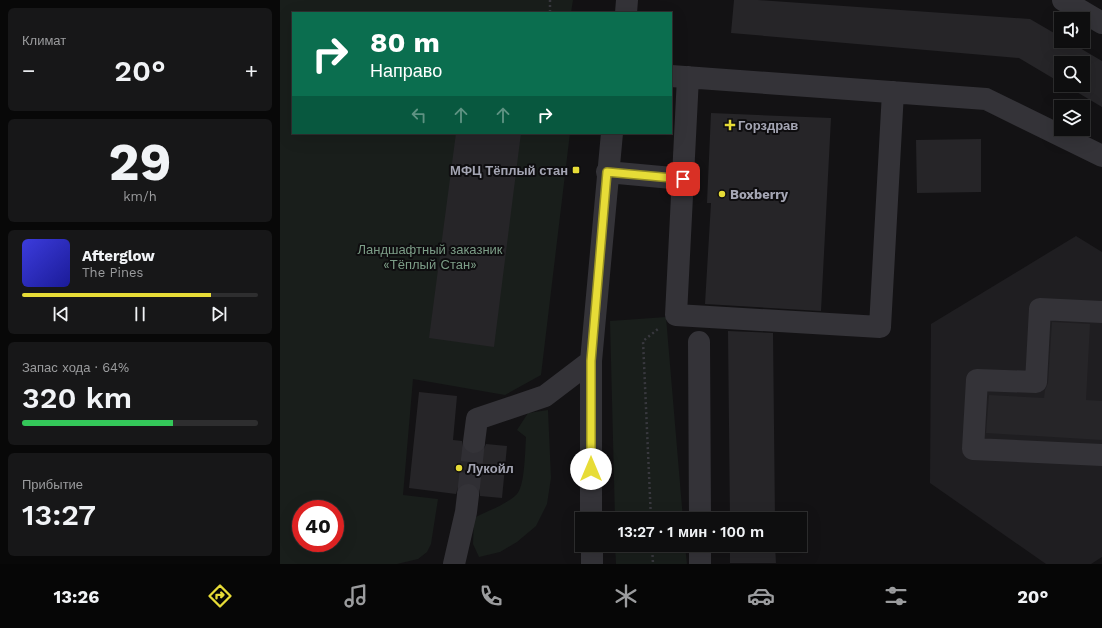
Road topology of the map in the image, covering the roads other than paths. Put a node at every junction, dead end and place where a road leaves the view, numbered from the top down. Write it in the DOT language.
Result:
graph roads {
  1 [pos="628,0"];
  2 [pos="1063,0"];
  3 [pos="626,12"];
  4 [pos="1102,23"];
  5 [pos="679,77"];
  6 [pos="893,92"];
  7 [pos="612,134"];
  8 [pos="1102,156"];
  9 [pos="607,172"];
  10 [pos="683,179"];
  11 [pos="1102,312"];
  12 [pos="699,342"];
  13 [pos="591,361"];
  14 [pos="474,442"];
  15 [pos="1102,455"];
  16 [pos="468,495"];
  17 [pos="591,512"];
  18 [pos="700,512"];
  19 [pos="592,552"];
  20 [pos="700,552"];
  21 [pos="454,564"];
  22 [pos="592,564"];
  23 [pos="700,564"];
  1 -- 3 [label="street"];
  2 -- 4 [label="street"];
  5 -- 6 [label="street"];
  5 -- 10 [label="street"];
  6 -- 8 [label="street"];
  6 -- 10 [label="street"];
  7 -- 9 [label="street"];
  9 -- 10 [label="street"];
  9 -- 13 [label="street"];
  11 -- 15 [label="street"];
  12 -- 18 [label="street"];
  13 -- 14 [label="street"];
  13 -- 17 [label="street"];
  16 -- 21 [label="street"];
  19 -- 22 [label="street"];
  20 -- 23 [label="street"];
}
